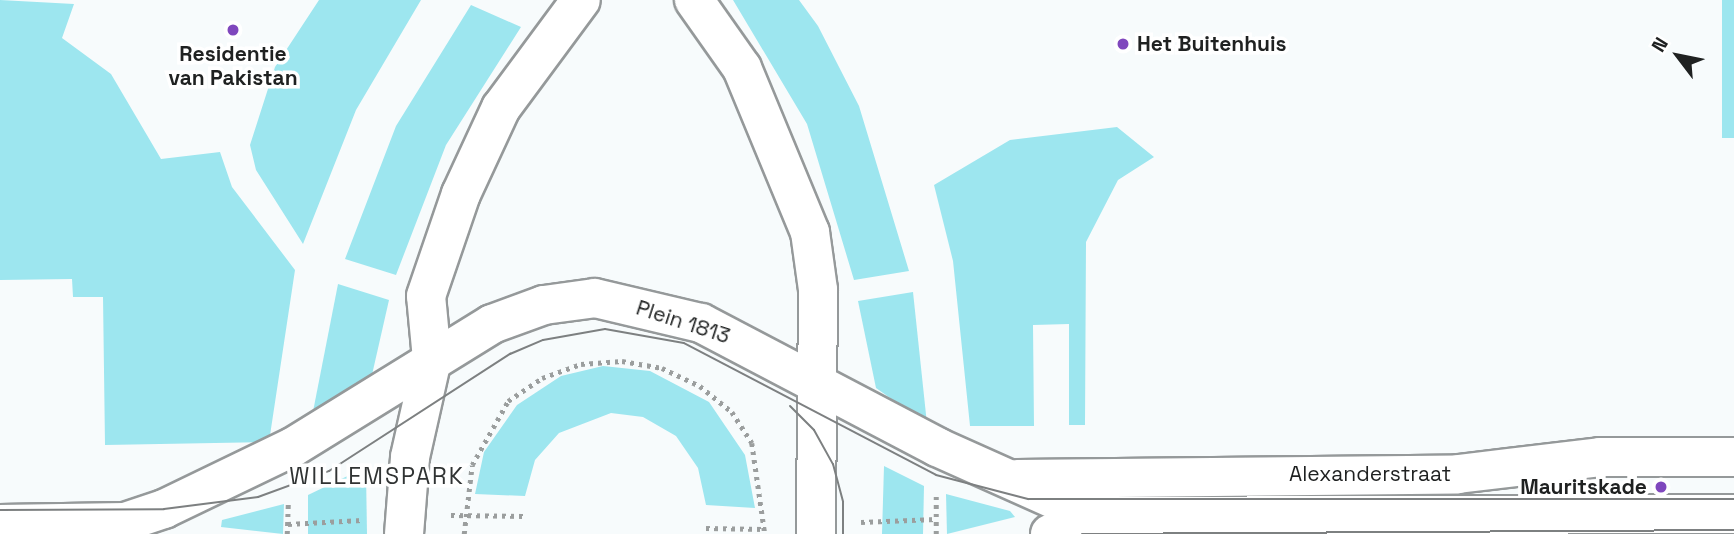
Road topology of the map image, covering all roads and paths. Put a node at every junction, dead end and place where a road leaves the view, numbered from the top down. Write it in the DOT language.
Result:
graph roads {
  1 [pos="581,0"];
  2 [pos="694,0"];
  3 [pos="432,359"];
  4 [pos="814,377"];
  5 [pos="937,447"];
  6 [pos="1734,457"];
  7 [pos="1004,480"];
  8 [pos="463,514"];
  9 [pos="1734,514"];
  10 [pos="523,516"];
  11 [pos="1091,516"];
  12 [pos="0,524"];
  13 [pos="139,528"];
  14 [pos="706,528"];
  15 [pos="765,531"];
  16 [pos="404,534"];
  17 [pos="464,534"];
  18 [pos="816,534"];
  19 [pos="1050,534"];
  1 -- 3 [label="street"];
  2 -- 4 [label="street"];
  3 -- 4 [label="street, Plein 1813"];
  3 -- 13 [label="street, Plein 1813"];
  3 -- 16 [label="street"];
  4 -- 5 [label="street, Plein 1813"];
  4 -- 18 [label="street"];
  5 -- 7 [label="street, Alexanderstraat"];
  6 -- 7 [label="street, Alexanderstraat"];
  7 -- 11 [label="street, Alexanderstraat"];
  8 -- 10 [label="path"];
  8 -- 15 [label="path"];
  8 -- 17 [label="path"];
  9 -- 11 [label="street, Alexanderstraat"];
  11 -- 19 [label="street, Alexanderstraat"];
  12 -- 13 [label="street"];
  14 -- 15 [label="path"];
}
